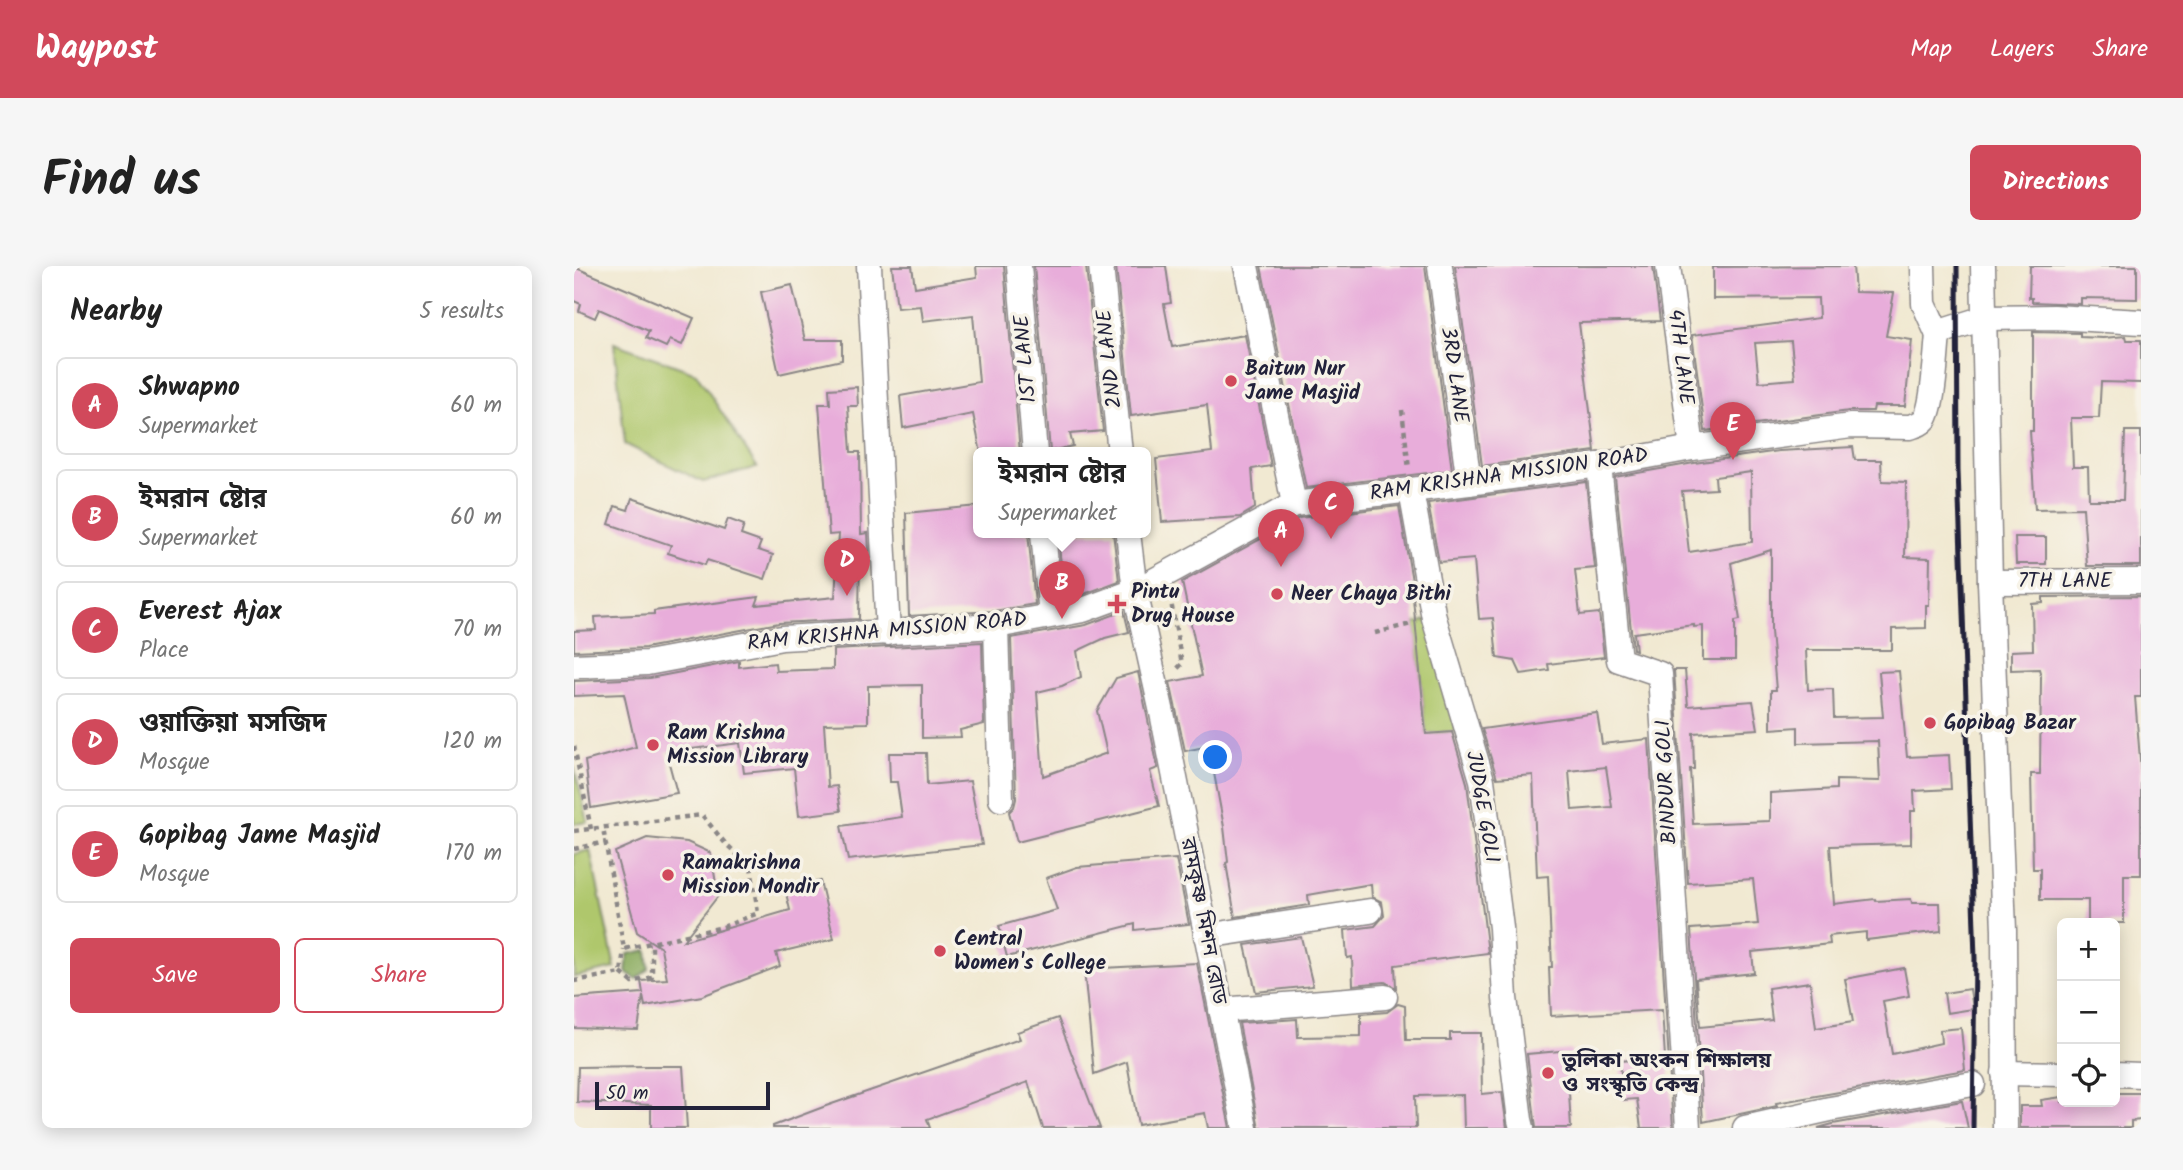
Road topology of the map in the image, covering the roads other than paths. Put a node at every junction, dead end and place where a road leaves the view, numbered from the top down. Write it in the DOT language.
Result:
graph roads {
  1 [pos="869,266"];
  2 [pos="1019,266"];
  3 [pos="1101,266"];
  4 [pos="1246,266"];
  5 [pos="1440,266"];
  6 [pos="1668,266"];
  7 [pos="1923,266"];
  8 [pos="1983,266"];
  9 [pos="1984,318"];
  10 [pos="2141,322"];
  11 [pos="1938,335"];
  12 [pos="1034,447"];
  13 [pos="1119,447"];
  14 [pos="1692,448"];
  15 [pos="1599,465"];
  16 [pos="1469,483"];
  17 [pos="1411,491"];
  18 [pos="1294,504"];
  19 [pos="1043,538"];
  20 [pos="1129,538"];
  21 [pos="2141,581"];
  22 [pos="1990,582"];
  23 [pos="1135,591"];
  24 [pos="1051,615"];
  25 [pos="996,626"];
  26 [pos="888,634"];
  27 [pos="574,666"];
  28 [pos="1001,799"];
  29 [pos="1370,911"];
  30 [pos="1206,936"];
  31 [pos="1385,997"];
  32 [pos="1221,1010"];
  33 [pos="2004,1073"];
  34 [pos="2057,1074"];
  35 [pos="2120,1074"];
  36 [pos="2141,1074"];
  37 [pos="1973,1084"];
  38 [pos="1245,1128"];
  39 [pos="1522,1128"];
  40 [pos="1688,1128"];
  41 [pos="1745,1128"];
  42 [pos="2005,1128"];
  1 -- 26 [label="street"];
  2 -- 12 [label="street, 1ST LANE"];
  3 -- 13 [label="street, 2ND LANE"];
  4 -- 18 [label="street"];
  5 -- 16 [label="street, 3RD LANE"];
  6 -- 14 [label="street, 4TH LANE"];
  7 -- 11 [label="street"];
  8 -- 9 [label="street"];
  9 -- 10 [label="street"];
  9 -- 11 [label="street"];
  9 -- 22 [label="street"];
  11 -- 14 [label="street, RAM KRISHNA MISSION ROAD"];
  14 -- 15 [label="street, RAM KRISHNA MISSION ROAD"];
  15 -- 16 [label="street, RAM KRISHNA MISSION ROAD"];
  15 -- 40 [label="street, BINDUR GOLI"];
  16 -- 17 [label="street, RAM KRISHNA MISSION ROAD"];
  17 -- 18 [label="street, RAM KRISHNA MISSION ROAD"];
  17 -- 39 [label="street, JUDGE GOLI"];
  18 -- 23 [label="street, RAM KRISHNA MISSION ROAD"];
  19 -- 24 [label="street"];
  20 -- 23 [label="street"];
  21 -- 22 [label="street, 7TH LANE"];
  22 -- 33 [label="street"];
  23 -- 24 [label="street, RAM KRISHNA MISSION ROAD"];
  23 -- 30 [label="street, রামকৃষ্ণ মিশন রোড"];
  24 -- 25 [label="street, RAM KRISHNA MISSION ROAD"];
  25 -- 26 [label="street, RAM KRISHNA MISSION ROAD"];
  25 -- 28 [label="street"];
  26 -- 27 [label="street, RAM KRISHNA MISSION ROAD"];
  29 -- 30 [label="street"];
  30 -- 32 [label="street, রামকৃষ্ণ মিশন রোড"];
  31 -- 32 [label="street"];
  32 -- 38 [label="street, রামকৃষ্ণ মিশন রোড"];
  33 -- 34 [label="street"];
  33 -- 42 [label="street"];
  35 -- 36 [label="street"];
  37 -- 41 [label="street"];
}
